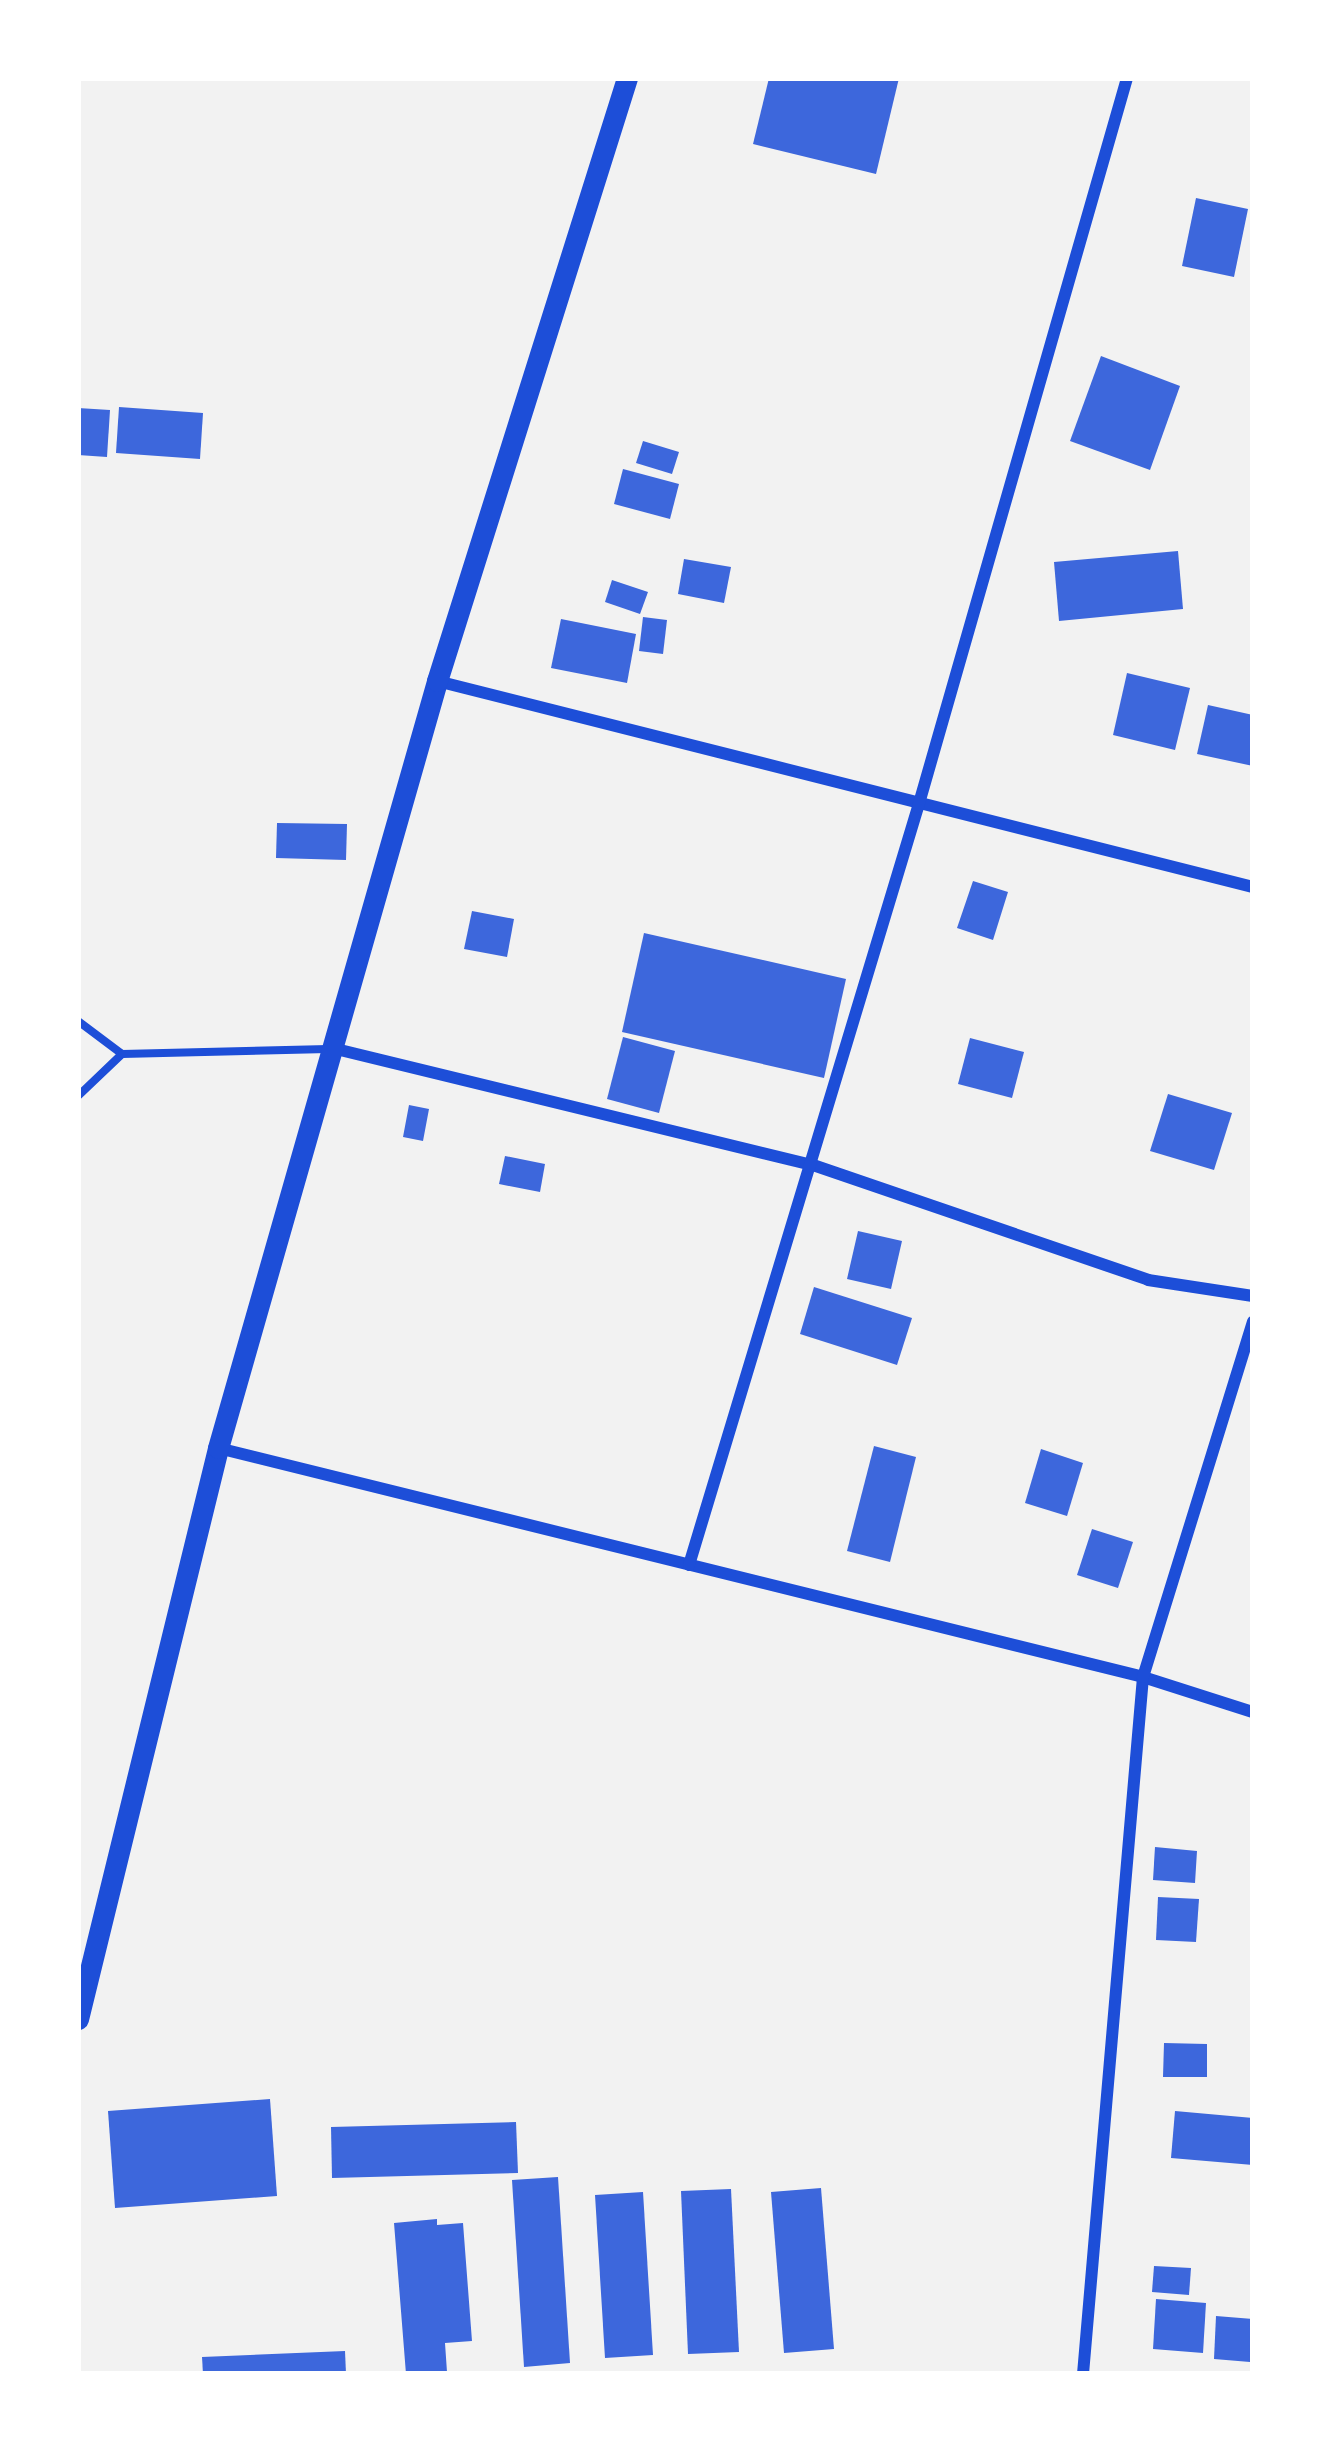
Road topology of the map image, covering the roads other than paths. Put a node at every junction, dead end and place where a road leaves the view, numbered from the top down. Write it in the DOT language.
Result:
graph roads {
  1 [pos="627,78"];
  2 [pos="1127,78"];
  3 [pos="436,681"];
  4 [pos="918,807"];
  5 [pos="1253,887"];
  6 [pos="78,1021"];
  7 [pos="336,1049"];
  8 [pos="122,1054"];
  9 [pos="78,1096"];
  10 [pos="813,1165"];
  11 [pos="1253,1296"];
  12 [pos="1253,1322"];
  13 [pos="218,1448"];
  14 [pos="689,1565"];
  15 [pos="1142,1677"];
  16 [pos="1253,1712"];
  17 [pos="78,2018"];
  18 [pos="1083,2374"];
  1 -- 3 [label="main road"];
  2 -- 4 [label="street"];
  3 -- 4 [label="street"];
  3 -- 7 [label="main road"];
  4 -- 5 [label="street"];
  4 -- 10 [label="street"];
  6 -- 8 [label="lane"];
  7 -- 8 [label="lane"];
  7 -- 10 [label="street"];
  7 -- 13 [label="main road"];
  8 -- 9 [label="lane"];
  10 -- 11 [label="street"];
  10 -- 14 [label="street"];
  12 -- 15 [label="street"];
  13 -- 14 [label="street"];
  13 -- 17 [label="main road"];
  14 -- 15 [label="street"];
  15 -- 16 [label="street"];
  15 -- 18 [label="street"];
}
